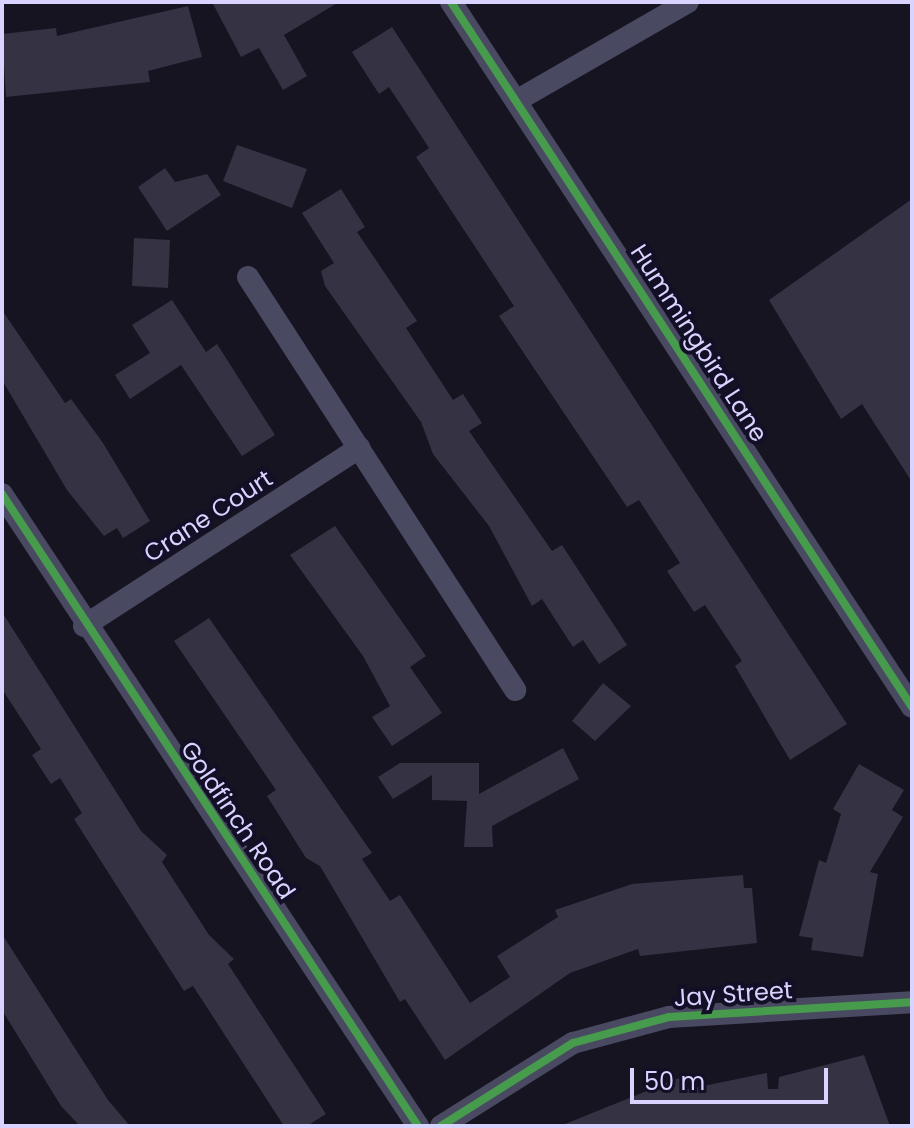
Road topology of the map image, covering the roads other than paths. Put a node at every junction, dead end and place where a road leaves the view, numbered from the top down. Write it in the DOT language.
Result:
graph roads {
  1 [pos="451,2"];
  2 [pos="688,2"];
  3 [pos="516,101"];
  4 [pos="248,277"];
  5 [pos="359,448"];
  6 [pos="2,494"];
  7 [pos="84,626"];
  8 [pos="515,690"];
  9 [pos="912,707"];
  10 [pos="912,1002"];
  11 [pos="418,1126"];
  12 [pos="441,1126"];
  1 -- 3 [label="street, Hummingbird Lane"];
  2 -- 3 [label="street"];
  3 -- 9 [label="street, Hummingbird Lane"];
  4 -- 5 [label="street"];
  5 -- 7 [label="street, Crane Court"];
  5 -- 8 [label="street"];
  6 -- 7 [label="street, Goldfinch Road"];
  7 -- 11 [label="street, Goldfinch Road"];
  10 -- 12 [label="street, Jay Street"];
}
